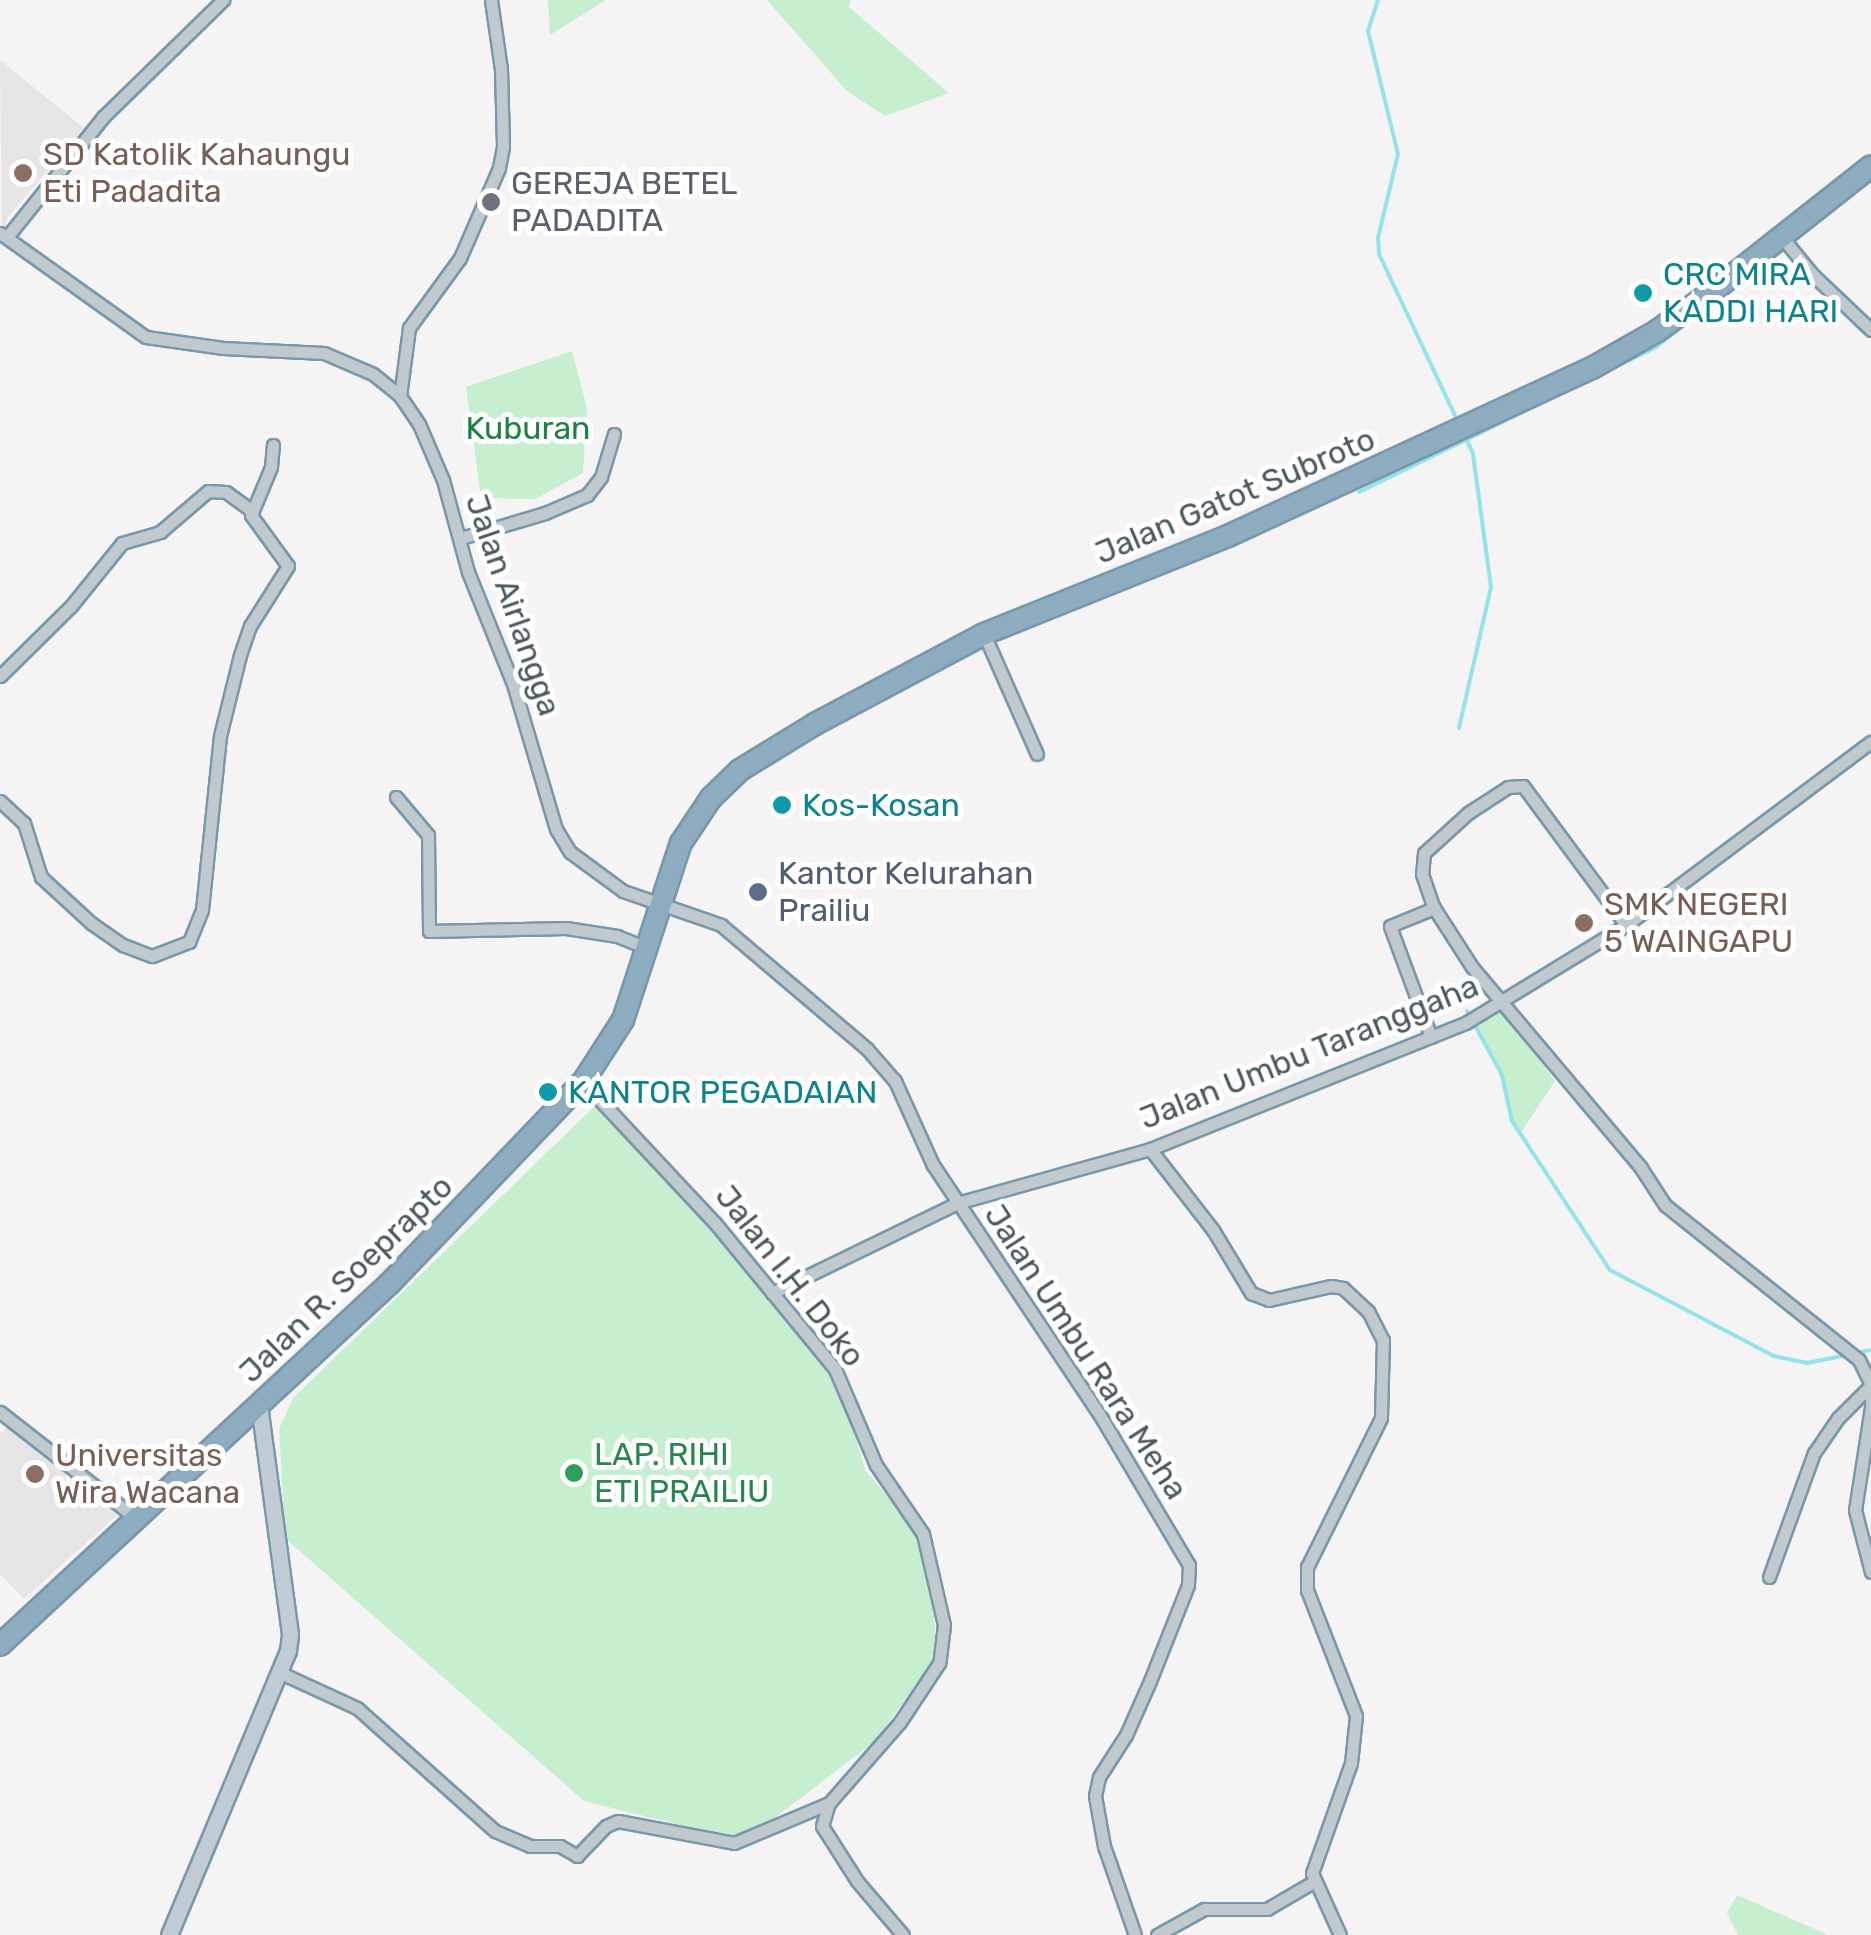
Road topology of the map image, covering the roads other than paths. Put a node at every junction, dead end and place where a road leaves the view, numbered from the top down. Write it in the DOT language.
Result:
graph roads {
  1 [pos="223,0"];
  2 [pos="491,0"];
  3 [pos="1871,166"];
  4 [pos="6,240"];
  5 [pos="1787,244"];
  6 [pos="1871,330"];
  7 [pos="400,396"];
  8 [pos="614,434"];
  9 [pos="273,444"];
  10 [pos="252,510"];
  11 [pos="461,538"];
  12 [pos="984,634"];
  13 [pos="0,676"];
  14 [pos="1871,742"];
  15 [pos="1037,754"];
  16 [pos="396,797"];
  17 [pos="0,801"];
  18 [pos="660,904"];
  19 [pos="1434,908"];
  20 [pos="1626,925"];
  21 [pos="646,948"];
  22 [pos="1500,1004"];
  23 [pos="1430,1037"];
  24 [pos="583,1082"];
  25 [pos="1150,1149"];
  26 [pos="957,1202"];
  27 [pos="772,1293"];
  28 [pos="1871,1385"];
  29 [pos="258,1405"];
  30 [pos="0,1412"];
  31 [pos="137,1519"];
  32 [pos="1871,1572"];
  33 [pos="1768,1577"];
  34 [pos="0,1645"];
  35 [pos="281,1674"];
  36 [pos="828,1803"];
  37 [pos="1313,1882"];
  38 [pos="170,1934"];
  39 [pos="903,1935"];
  40 [pos="1135,1935"];
  41 [pos="1156,1935"];
  42 [pos="1340,1935"];
  1 -- 4 [label="street"];
  2 -- 7 [label="street"];
  3 -- 5 [label="highway, Jalan Gatot Subroto"];
  4 -- 7 [label="street"];
  5 -- 6 [label="street"];
  5 -- 12 [label="highway, Jalan Gatot Subroto"];
  7 -- 11 [label="street, Jalan Airlangga"];
  8 -- 11 [label="street"];
  9 -- 10 [label="street"];
  10 -- 13 [label="street"];
  10 -- 17 [label="street"];
  11 -- 18 [label="street, Jalan Airlangga"];
  12 -- 15 [label="street"];
  12 -- 18 [label="highway, Jalan Gatot Subroto"];
  14 -- 20 [label="street, Jalan Umbu Taranggaha"];
  16 -- 21 [label="street"];
  18 -- 21 [label="highway, Jalan R. Soeprapto"];
  18 -- 26 [label="street, Jalan Umbu Rara Meha"];
  19 -- 20 [label="street"];
  19 -- 22 [label="street"];
  19 -- 23 [label="street"];
  20 -- 22 [label="street, Jalan Umbu Taranggaha"];
  21 -- 24 [label="highway, Jalan R. Soeprapto"];
  22 -- 23 [label="street, Jalan Umbu Taranggaha"];
  22 -- 28 [label="street"];
  23 -- 25 [label="street, Jalan Umbu Taranggaha"];
  24 -- 27 [label="street, Jalan I.H. Doko"];
  24 -- 29 [label="highway, Jalan R. Soeprapto"];
  25 -- 26 [label="street, Jalan Umbu Taranggaha"];
  25 -- 37 [label="street"];
  26 -- 27 [label="street, Jalan Umbu Taranggaha"];
  26 -- 40 [label="street, Jalan Umbu Rara Meha"];
  27 -- 36 [label="street, Jalan I.H. Doko"];
  28 -- 32 [label="street"];
  28 -- 33 [label="street"];
  29 -- 31 [label="highway, Jalan R. Soeprapto"];
  29 -- 35 [label="street"];
  30 -- 31 [label="street"];
  31 -- 34 [label="highway, Jalan R. Soeprapto"];
  35 -- 36 [label="street"];
  35 -- 38 [label="street"];
  36 -- 39 [label="street"];
  37 -- 41 [label="street"];
  37 -- 42 [label="street"];
}
